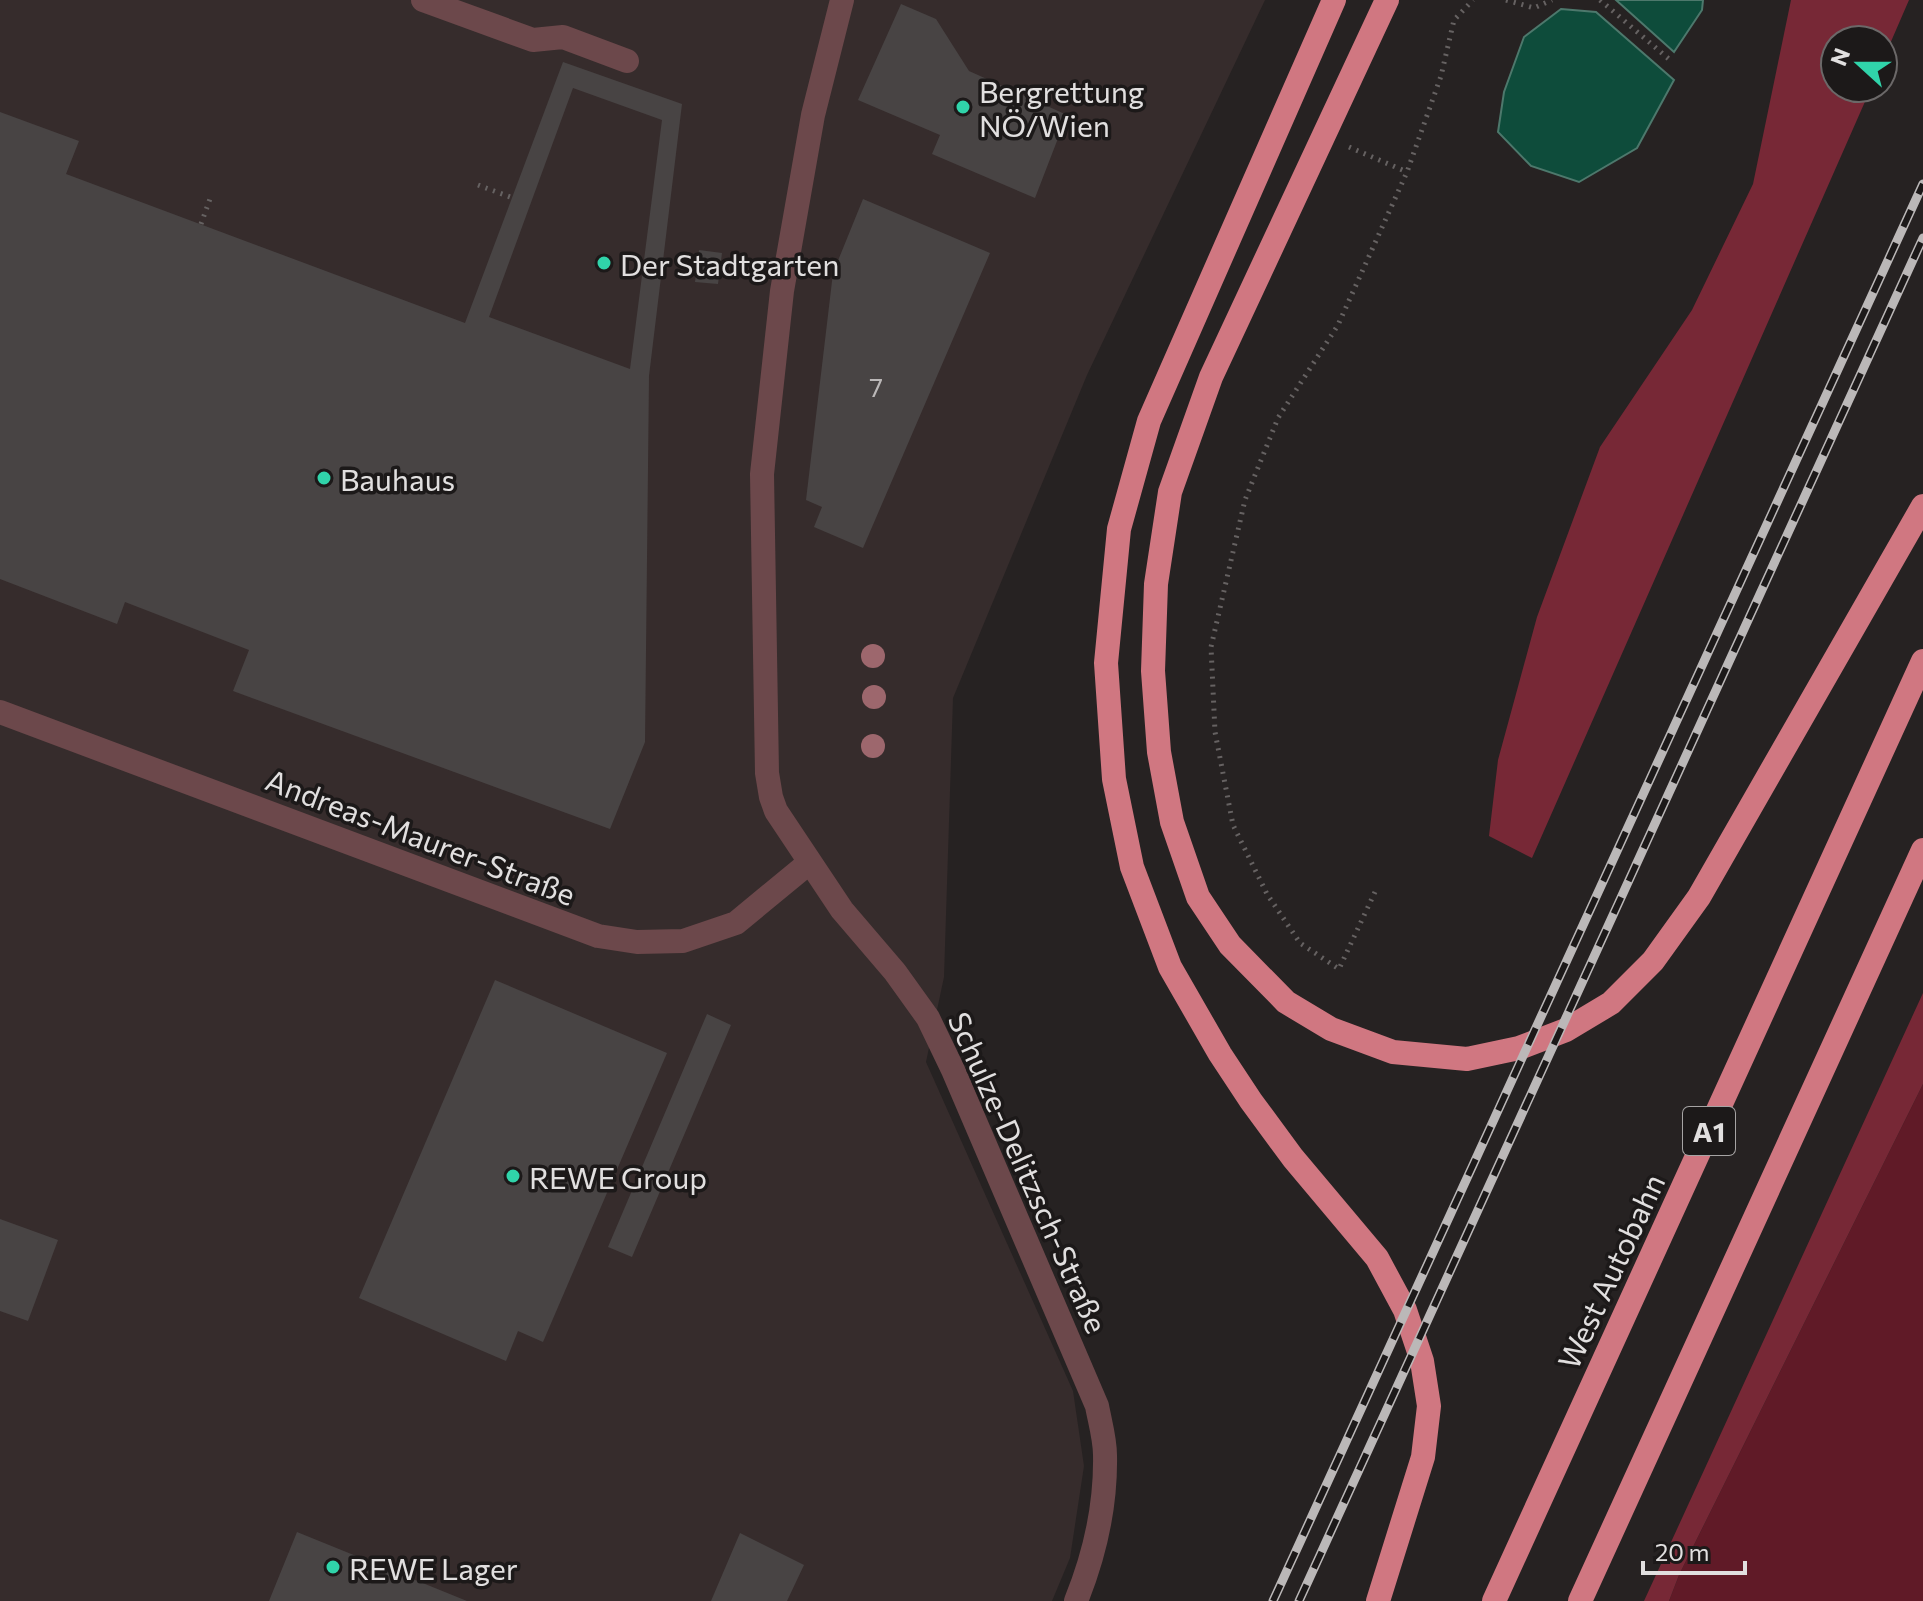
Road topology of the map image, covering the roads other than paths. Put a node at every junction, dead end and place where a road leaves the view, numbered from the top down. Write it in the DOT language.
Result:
graph roads {
  1 [pos="423,0"];
  2 [pos="842,0"];
  3 [pos="1334,0"];
  4 [pos="1387,0"];
  5 [pos="627,61"];
  6 [pos="1923,506"];
  7 [pos="1923,661"];
  8 [pos="0,712"];
  9 [pos="1923,850"];
  10 [pos="810,862"];
  11 [pos="1617,1521"];
  12 [pos="1076,1601"];
  13 [pos="1378,1601"];
  14 [pos="1494,1601"];
  15 [pos="1580,1601"];
  16 [pos="1592,1601"];
  1 -- 5 [label="street"];
  2 -- 10 [label="street, Schulze-Delitzsch-Straße"];
  3 -- 13 [label="highway"];
  4 -- 6 [label="highway"];
  7 -- 14 [label="highway, West Autobahn / A1"];
  8 -- 10 [label="street, Andreas-Maurer-Straße"];
  9 -- 11 [label="highway, A1"];
  10 -- 12 [label="street, Schulze-Delitzsch-Straße"];
  11 -- 15 [label="highway, A1"];
  11 -- 16 [label="highway"];
}
